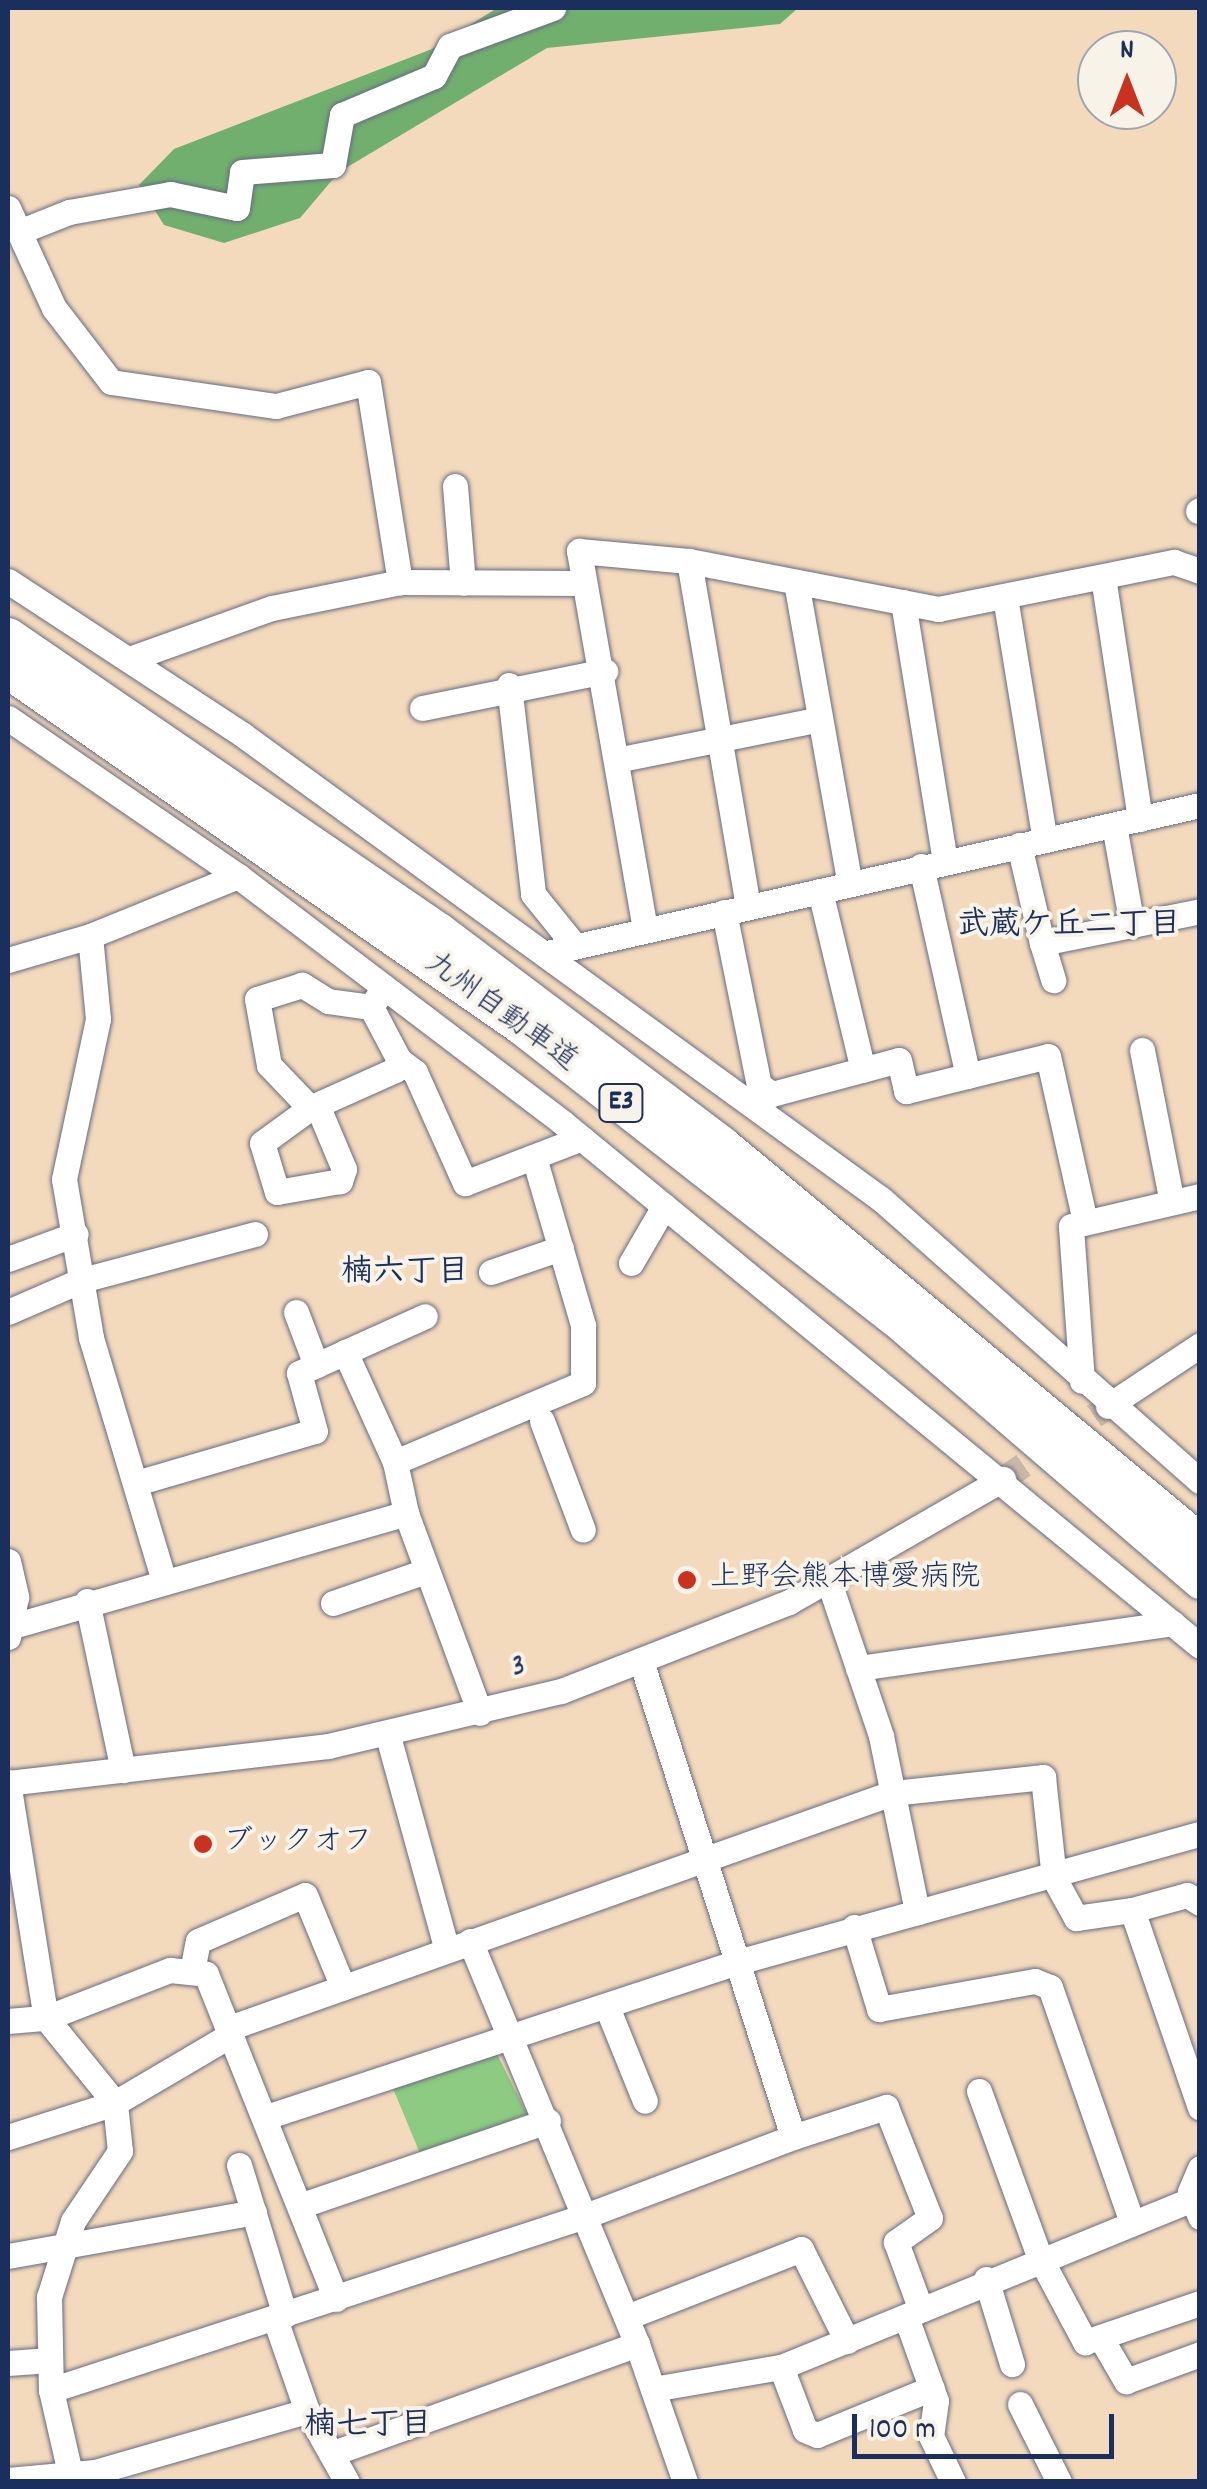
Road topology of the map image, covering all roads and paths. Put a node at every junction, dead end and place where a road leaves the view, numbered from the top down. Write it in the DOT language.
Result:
graph roads {
  1 [pos="553,8"];
  2 [pos="8,208"];
  3 [pos="21,231"];
  4 [pos="455,486"];
  5 [pos="689,561"];
  6 [pos="1200,572"];
  7 [pos="1102,576"];
  8 [pos="8,580"];
  9 [pos="400,582"];
  10 [pos="796,582"];
  11 [pos="463,583"];
  12 [pos="584,583"];
  13 [pos="1005,597"];
  14 [pos="903,602"];
  15 [pos="8,636"];
  16 [pos="132,658"];
  17 [pos="8,671"];
  18 [pos="604,671"];
  19 [pos="509,685"];
  20 [pos="422,708"];
  21 [pos="8,718"];
  22 [pos="818,720"];
  23 [pos="719,741"];
  24 [pos="621,759"];
  25 [pos="1200,805"];
  26 [pos="1140,819"];
  27 [pos="1114,824"];
  28 [pos="1032,843"];
  29 [pos="933,863"];
  30 [pos="238,876"];
  31 [pos="850,884"];
  32 [pos="820,891"];
  33 [pos="736,908"];
  34 [pos="1200,911"];
  35 [pos="1132,926"];
  36 [pos="646,929"];
  37 [pos="90,936"];
  38 [pos="1042,944"];
  39 [pos="576,946"];
  40 [pos="547,953"];
  41 [pos="8,960"];
  42 [pos="1053,980"];
  43 [pos="377,997"];
  44 [pos="1142,1050"];
  45 [pos="399,1060"];
  46 [pos="863,1070"];
  47 [pos="968,1076"];
  48 [pos="582,1138"];
  49 [pos="534,1157"];
  50 [pos="1200,1196"];
  51 [pos="1171,1198"];
  52 [pos="664,1206"];
  53 [pos="1084,1217"];
  54 [pos="76,1234"];
  55 [pos="255,1234"];
  56 [pos="560,1248"];
  57 [pos="8,1260"];
  58 [pos="631,1263"];
  59 [pos="491,1272"];
  60 [pos="82,1280"];
  61 [pos="8,1312"];
  62 [pos="296,1312"];
  63 [pos="425,1316"];
  64 [pos="1200,1345"];
  65 [pos="346,1352"];
  66 [pos="316,1365"];
  67 [pos="1082,1381"];
  68 [pos="1108,1406"];
  69 [pos="542,1421"];
  70 [pos="395,1462"];
  71 [pos="1003,1479"];
  72 [pos="1200,1481"];
  73 [pos="136,1483"];
  74 [pos="406,1513"];
  75 [pos="583,1530"];
  76 [pos="1200,1541"];
  77 [pos="8,1561"];
  78 [pos="426,1572"];
  79 [pos="1200,1580"];
  80 [pos="164,1581"];
  81 [pos="829,1582"];
  82 [pos="87,1601"];
  83 [pos="334,1603"];
  84 [pos="1173,1623"];
  85 [pos="12,1631"];
  86 [pos="1200,1646"];
  87 [pos="642,1664"];
  88 [pos="858,1668"];
  89 [pos="480,1713"];
  90 [pos="388,1736"];
  91 [pos="123,1770"];
  92 [pos="8,1782"];
  93 [pos="892,1793"];
  94 [pos="1200,1834"];
  95 [pos="709,1858"];
  96 [pos="1054,1878"];
  97 [pos="17,1903"];
  98 [pos="1200,1903"];
  99 [pos="1132,1910"];
  100 [pos="917,1912"];
  101 [pos="854,1927"];
  102 [pos="459,1946"];
  103 [pos="734,1962"];
  104 [pos="193,1966"];
  105 [pos="343,1987"];
  106 [pos="607,2007"];
  107 [pos="46,2018"];
  108 [pos="8,2021"];
  109 [pos="230,2031"];
  110 [pos="512,2040"];
  111 [pos="1194,2075"];
  112 [pos="979,2091"];
  113 [pos="645,2102"];
  114 [pos="115,2103"];
  115 [pos="1200,2108"];
  116 [pos="269,2116"];
  117 [pos="548,2120"];
  118 [pos="8,2136"];
  119 [pos="792,2137"];
  120 [pos="240,2165"];
  121 [pos="1200,2168"];
  122 [pos="302,2205"];
  123 [pos="1196,2208"];
  124 [pos="254,2212"];
  125 [pos="588,2215"];
  126 [pos="1132,2220"];
  127 [pos="58,2252"];
  128 [pos="8,2256"];
  129 [pos="1039,2256"];
  130 [pos="986,2279"];
  131 [pos="336,2299"];
  132 [pos="1200,2303"];
  133 [pos="914,2313"];
  134 [pos="280,2317"];
  135 [pos="626,2317"];
  136 [pos="1102,2340"];
  137 [pos="846,2341"];
  138 [pos="637,2344"];
  139 [pos="1200,2354"];
  140 [pos="50,2360"];
  141 [pos="8,2364"];
  142 [pos="1012,2364"];
  143 [pos="781,2366"];
  144 [pos="932,2388"];
  145 [pos="653,2389"];
  146 [pos="51,2390"];
  147 [pos="1020,2404"];
  148 [pos="307,2411"];
  149 [pos="336,2452"];
  150 [pos="70,2477"];
  151 [pos="8,2480"];
  152 [pos="346,2482"];
  153 [pos="684,2482"];
  154 [pos="953,2482"];
  155 [pos="1059,2482"];
  1 -- 3 [label="street"];
  2 -- 3 [label="street"];
  3 -- 9 [label="street"];
  4 -- 11 [label="street"];
  5 -- 10 [label="street"];
  5 -- 12 [label="street"];
  5 -- 23 [label="street"];
  6 -- 7 [label="street"];
  7 -- 13 [label="street"];
  7 -- 26 [label="street"];
  8 -- 16 [label="street"];
  9 -- 11 [label="street"];
  9 -- 16 [label="street"];
  10 -- 14 [label="street"];
  10 -- 22 [label="street"];
  11 -- 12 [label="street"];
  12 -- 18 [label="street"];
  13 -- 14 [label="street"];
  13 -- 28 [label="street"];
  14 -- 29 [label="street"];
  15 -- 76 [label="highway, 九州自動車道 / E3"];
  16 -- 40 [label="street"];
  17 -- 79 [label="highway, 九州自動車道 / E3"];
  18 -- 19 [label="street"];
  18 -- 24 [label="street"];
  19 -- 20 [label="street"];
  19 -- 39 [label="street"];
  21 -- 30 [label="street"];
  22 -- 23 [label="street"];
  22 -- 31 [label="street"];
  23 -- 24 [label="street"];
  23 -- 33 [label="street"];
  24 -- 36 [label="street"];
  25 -- 26 [label="street"];
  26 -- 27 [label="street"];
  27 -- 28 [label="street"];
  27 -- 35 [label="street"];
  28 -- 29 [label="street"];
  28 -- 38 [label="street"];
  29 -- 31 [label="street"];
  29 -- 47 [label="street"];
  30 -- 37 [label="street"];
  30 -- 43 [label="street"];
  31 -- 32 [label="street"];
  32 -- 33 [label="street"];
  32 -- 46 [label="street"];
  33 -- 36 [label="street"];
  33 -- 46 [label="street"];
  34 -- 35 [label="street"];
  35 -- 38 [label="street"];
  36 -- 39 [label="street"];
  37 -- 41 [label="street"];
  37 -- 54 [label="street"];
  38 -- 42 [label="street"];
  39 -- 40 [label="street"];
  40 -- 67 [label="street"];
  43 -- 45 [label="street"];
  43 -- 45 [label="street"];
  43 -- 48 [label="street"];
  44 -- 51 [label="street"];
  45 -- 49 [label="street"];
  46 -- 47 [label="street"];
  47 -- 53 [label="street"];
  48 -- 49 [label="street"];
  48 -- 52 [label="street"];
  49 -- 56 [label="street"];
  50 -- 51 [label="street"];
  51 -- 53 [label="street"];
  52 -- 58 [label="street"];
  52 -- 71 [label="street"];
  53 -- 67 [label="street"];
  54 -- 57 [label="street"];
  54 -- 60 [label="street"];
  55 -- 60 [label="street"];
  56 -- 59 [label="street"];
  56 -- 70 [label="street"];
  60 -- 61 [label="street"];
  60 -- 73 [label="street"];
  62 -- 66 [label="street"];
  63 -- 65 [label="street"];
  64 -- 68 [label="street"];
  65 -- 66 [label="street"];
  65 -- 70 [label="street"];
  66 -- 73 [label="street"];
  67 -- 68 [label="street"];
  68 -- 72 [label="street"];
  69 -- 75 [label="street"];
  70 -- 74 [label="street"];
  71 -- 81 [label="street, 3"];
  71 -- 84 [label="street"];
  73 -- 80 [label="street"];
  74 -- 78 [label="street"];
  74 -- 80 [label="street"];
  77 -- 85 [label="street"];
  78 -- 83 [label="street"];
  78 -- 89 [label="street"];
  80 -- 82 [label="street"];
  81 -- 87 [label="street, 3"];
  81 -- 88 [label="street"];
  82 -- 85 [label="street"];
  82 -- 91 [label="street"];
  84 -- 86 [label="street"];
  84 -- 88 [label="street"];
  87 -- 89 [label="street, 3"];
  87 -- 95 [label="street"];
  88 -- 93 [label="street"];
  89 -- 90 [label="street, 3"];
  90 -- 91 [label="street, 3"];
  90 -- 102 [label="street"];
  91 -- 92 [label="street, 3"];
  92 -- 97 [label="street"];
  93 -- 95 [label="street"];
  93 -- 96 [label="street"];
  93 -- 100 [label="street"];
  94 -- 96 [label="street"];
  95 -- 102 [label="street"];
  95 -- 103 [label="street"];
  96 -- 99 [label="street"];
  96 -- 100 [label="street"];
  97 -- 107 [label="street"];
  98 -- 99 [label="street"];
  99 -- 111 [label="street"];
  100 -- 101 [label="street"];
  101 -- 103 [label="street"];
  101 -- 126 [label="street"];
  102 -- 105 [label="street"];
  102 -- 110 [label="street"];
  103 -- 106 [label="street"];
  103 -- 119 [label="street"];
  104 -- 105 [label="street"];
  104 -- 107 [label="street"];
  104 -- 109 [label="street"];
  105 -- 109 [label="street"];
  106 -- 110 [label="street"];
  106 -- 113 [label="street"];
  107 -- 108 [label="street"];
  107 -- 114 [label="street"];
  109 -- 114 [label="street"];
  109 -- 116 [label="street"];
  110 -- 116 [label="street"];
  110 -- 117 [label="street"];
  111 -- 115 [label="street"];
  112 -- 129 [label="street"];
  114 -- 118 [label="street"];
  114 -- 127 [label="street"];
  116 -- 122 [label="street"];
  117 -- 122 [label="street"];
  117 -- 125 [label="street"];
  119 -- 125 [label="street"];
  119 -- 133 [label="street"];
  120 -- 124 [label="street"];
  121 -- 123 [label="street"];
  122 -- 131 [label="street"];
  123 -- 126 [label="street"];
  124 -- 127 [label="street"];
  124 -- 134 [label="street"];
  125 -- 131 [label="street"];
  125 -- 135 [label="street"];
  126 -- 129 [label="street"];
  127 -- 128 [label="street"];
  127 -- 140 [label="street"];
  129 -- 130 [label="street"];
  129 -- 136 [label="street"];
  130 -- 133 [label="street"];
  130 -- 142 [label="street"];
  131 -- 134 [label="street"];
  132 -- 136 [label="street"];
  133 -- 137 [label="street"];
  133 -- 144 [label="street"];
  134 -- 146 [label="street"];
  134 -- 148 [label="street"];
  135 -- 137 [label="street"];
  135 -- 138 [label="street"];
  136 -- 139 [label="street"];
  137 -- 143 [label="street"];
  138 -- 145 [label="street"];
  138 -- 149 [label="street"];
  140 -- 141 [label="street"];
  140 -- 146 [label="street"];
  143 -- 144 [label="street"];
  143 -- 145 [label="street"];
  144 -- 154 [label="street"];
  145 -- 153 [label="street"];
  146 -- 150 [label="street"];
  147 -- 155 [label="street"];
  148 -- 149 [label="street"];
  148 -- 150 [label="street"];
  149 -- 152 [label="street"];
  150 -- 151 [label="street"];
}
